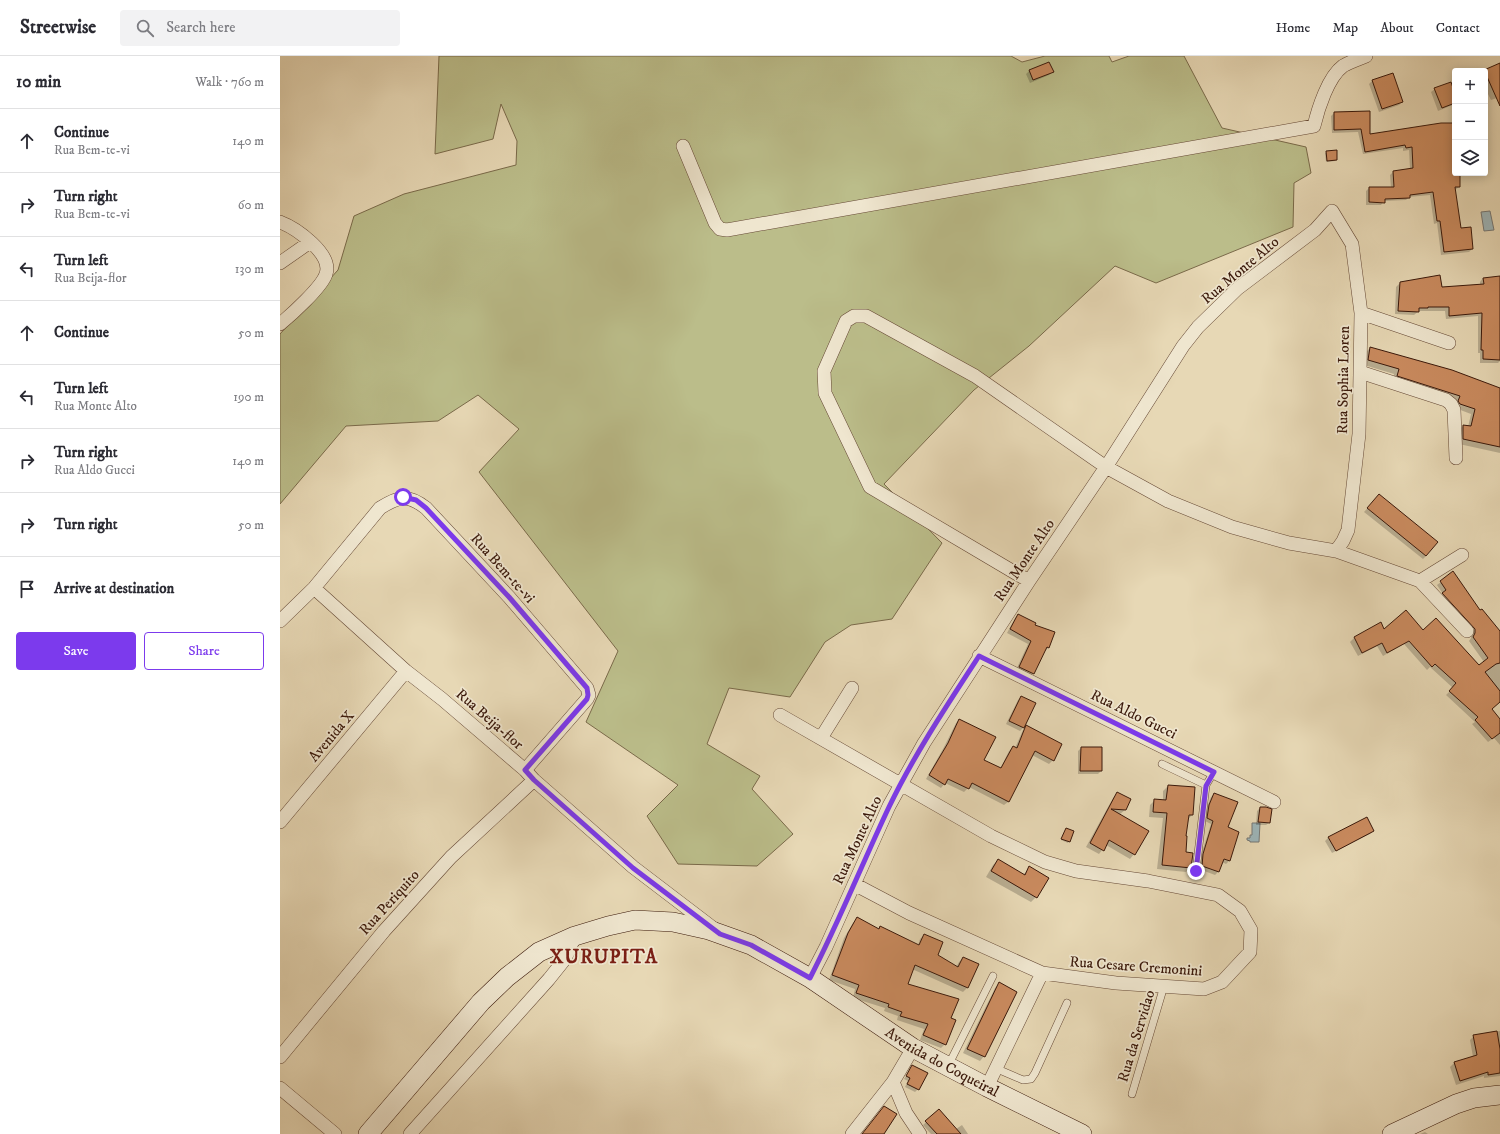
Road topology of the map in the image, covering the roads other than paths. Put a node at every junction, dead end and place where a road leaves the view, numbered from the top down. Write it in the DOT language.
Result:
graph roads {
  1 [pos="1366,56"];
  2 [pos="1340,61"];
  3 [pos="683,146"];
  4 [pos="1332,211"];
  5 [pos="280,222"];
  6 [pos="310,242"];
  7 [pos="280,263"];
  8 [pos="1361,313"];
  9 [pos="280,324"];
  10 [pos="1449,343"];
  11 [pos="1360,372"];
  12 [pos="1456,458"];
  13 [pos="1106,467"];
  14 [pos="1336,551"];
  15 [pos="1462,555"];
  16 [pos="1029,581"];
  17 [pos="1420,581"];
  18 [pos="314,588"];
  19 [pos="280,621"];
  20 [pos="1467,632"];
  21 [pos="979,656"];
  22 [pos="406,671"];
  23 [pos="852,688"];
  24 [pos="780,715"];
  25 [pos="821,738"];
  26 [pos="1162,764"];
  27 [pos="1214,772"];
  28 [pos="530,775"];
  29 [pos="902,784"];
  30 [pos="1206,786"];
  31 [pos="1274,802"];
  32 [pos="280,822"];
  33 [pos="1196,871"];
  34 [pos="854,884"];
  35 [pos="720,934"];
  36 [pos="575,936"];
  37 [pos="1042,973"];
  38 [pos="993,976"];
  39 [pos="810,978"];
  40 [pos="1164,986"];
  41 [pos="1067,1003"];
  42 [pos="913,1048"];
  43 [pos="280,1057"];
  44 [pos="948,1067"];
  45 [pos="995,1068"];
  46 [pos="893,1082"];
  47 [pos="987,1087"];
  48 [pos="280,1088"];
  49 [pos="1132,1094"];
  50 [pos="1500,1095"];
  51 [pos="335,1134"];
  52 [pos="368,1134"];
  53 [pos="410,1134"];
  54 [pos="852,1134"];
  55 [pos="920,1134"];
  56 [pos="1082,1134"];
  57 [pos="1392,1134"];
  1 -- 2 [label="street"];
  2 -- 3 [label="street"];
  4 -- 8 [label="street, Rua Sophia Loren"];
  4 -- 13 [label="street, Rua Monte Alto"];
  5 -- 6 [label="street"];
  6 -- 7 [label="street"];
  6 -- 9 [label="street"];
  8 -- 10 [label="street"];
  8 -- 11 [label="street, Rua Sophia Loren"];
  11 -- 12 [label="street"];
  11 -- 14 [label="street, Rua Sophia Loren"];
  13 -- 14 [label="street"];
  13 -- 16 [label="street, Rua Monte Alto"];
  13 -- 16 [label="street"];
  14 -- 17 [label="street"];
  15 -- 17 [label="street"];
  16 -- 21 [label="street, Rua Monte Alto"];
  17 -- 20 [label="street"];
  18 -- 19 [label="street"];
  18 -- 22 [label="street, Rua Beija-flor"];
  18 -- 28 [label="street, Rua Bem-te-vi"];
  21 -- 27 [label="street, Rua Aldo Gucci"];
  21 -- 29 [label="street, Rua Monte Alto"];
  22 -- 28 [label="street, Rua Beija-flor"];
  22 -- 32 [label="street, Avenida X"];
  23 -- 25 [label="street"];
  24 -- 25 [label="street, Rua Cesare Cremonini"];
  25 -- 29 [label="street, Rua Cesare Cremonini"];
  26 -- 30 [label="lane"];
  27 -- 30 [label="lane"];
  27 -- 31 [label="street, Rua Aldo Gucci"];
  28 -- 35 [label="street, Rua Beija-flor"];
  28 -- 43 [label="street, Rua Periquito"];
  29 -- 34 [label="street, Rua Monte Alto"];
  29 -- 40 [label="street, Rua Cesare Cremonini"];
  30 -- 33 [label="lane"];
  34 -- 37 [label="street, Rua Cesare Cremonini"];
  34 -- 39 [label="street, Rua Monte Alto"];
  35 -- 36 [label="main road, Avenida do Coqueiral"];
  35 -- 39 [label="main road, Avenida do Coqueiral"];
  36 -- 52 [label="main road, Avenida do Coqueiral"];
  36 -- 53 [label="street"];
  37 -- 40 [label="street, Rua Cesare Cremonini"];
  37 -- 45 [label="street"];
  38 -- 44 [label="lane"];
  39 -- 42 [label="main road, Avenida do Coqueiral"];
  40 -- 49 [label="lane, Rua da Servidao"];
  41 -- 45 [label="lane"];
  42 -- 44 [label="main road, Avenida do Coqueiral"];
  42 -- 46 [label="street"];
  44 -- 47 [label="main road, Avenida do Coqueiral"];
  45 -- 47 [label="street"];
  46 -- 54 [label="street"];
  46 -- 55 [label="street"];
  47 -- 56 [label="main road, Avenida do Coqueiral"];
  48 -- 51 [label="street"];
  50 -- 57 [label="main road"];
}
